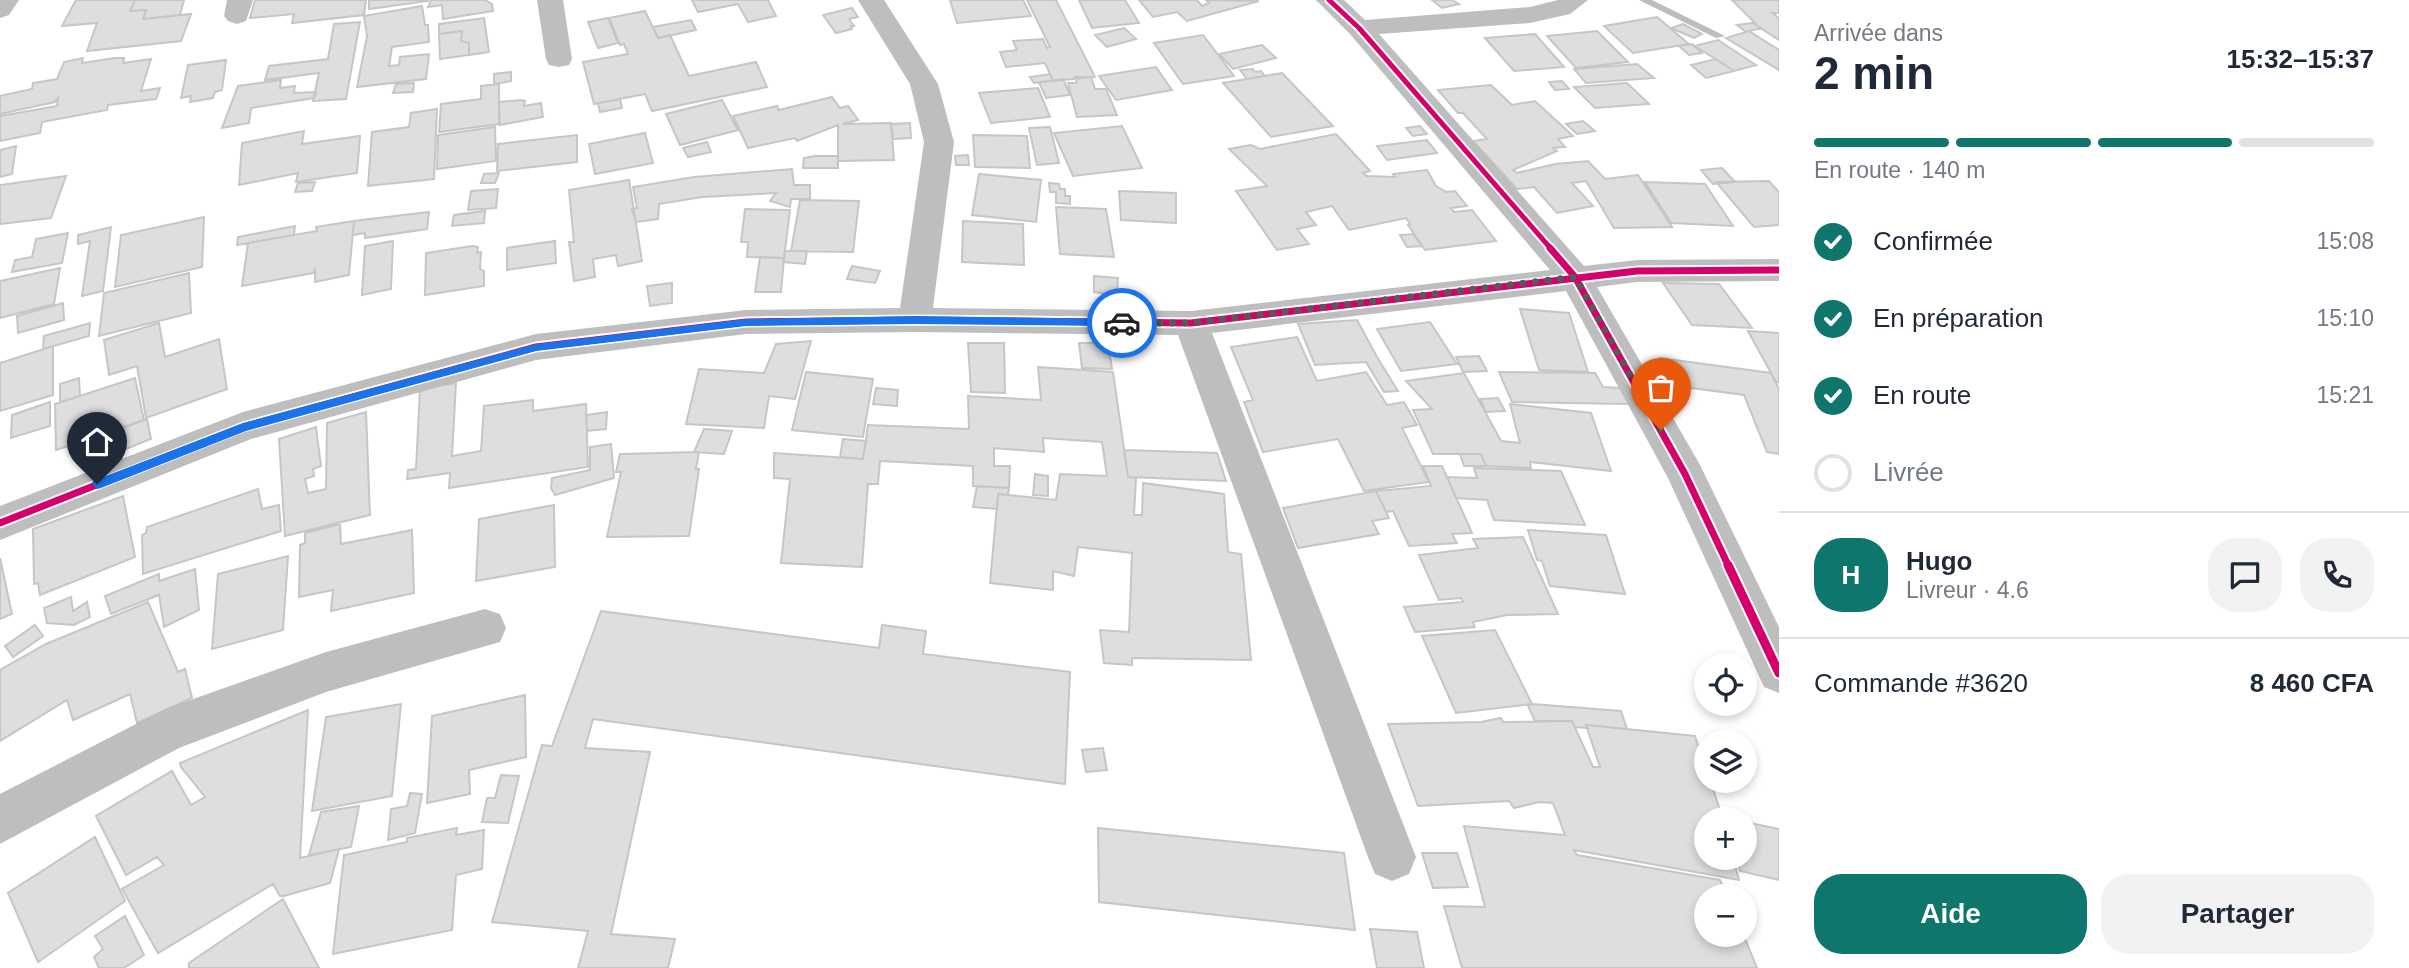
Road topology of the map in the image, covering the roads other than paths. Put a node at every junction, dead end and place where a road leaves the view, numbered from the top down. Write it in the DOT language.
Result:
graph roads {
  1 [pos="6,0"];
  2 [pos="550,0"];
  3 [pos="872,0"];
  4 [pos="1329,0"];
  5 [pos="1575,0"];
  6 [pos="0,10"];
  7 [pos="1359,28"];
  8 [pos="559,59"];
  9 [pos="1779,270"];
  10 [pos="1575,277"];
  11 [pos="915,320"];
  12 [pos="1191,323"];
  13 [pos="0,523"];
  14 [pos="485,628"];
  15 [pos="1779,673"];
  16 [pos="0,820"];
  17 [pos="1392,857"];
  1 -- 6 [label="street"];
  2 -- 8 [label="street"];
  3 -- 11 [label="street"];
  4 -- 7 [label="street"];
  5 -- 7 [label="street"];
  7 -- 10 [label="street"];
  9 -- 10 [label="street"];
  10 -- 12 [label="street"];
  10 -- 15 [label="street"];
  11 -- 12 [label="street"];
  11 -- 13 [label="street"];
  12 -- 17 [label="street"];
  14 -- 16 [label="street"];
}
